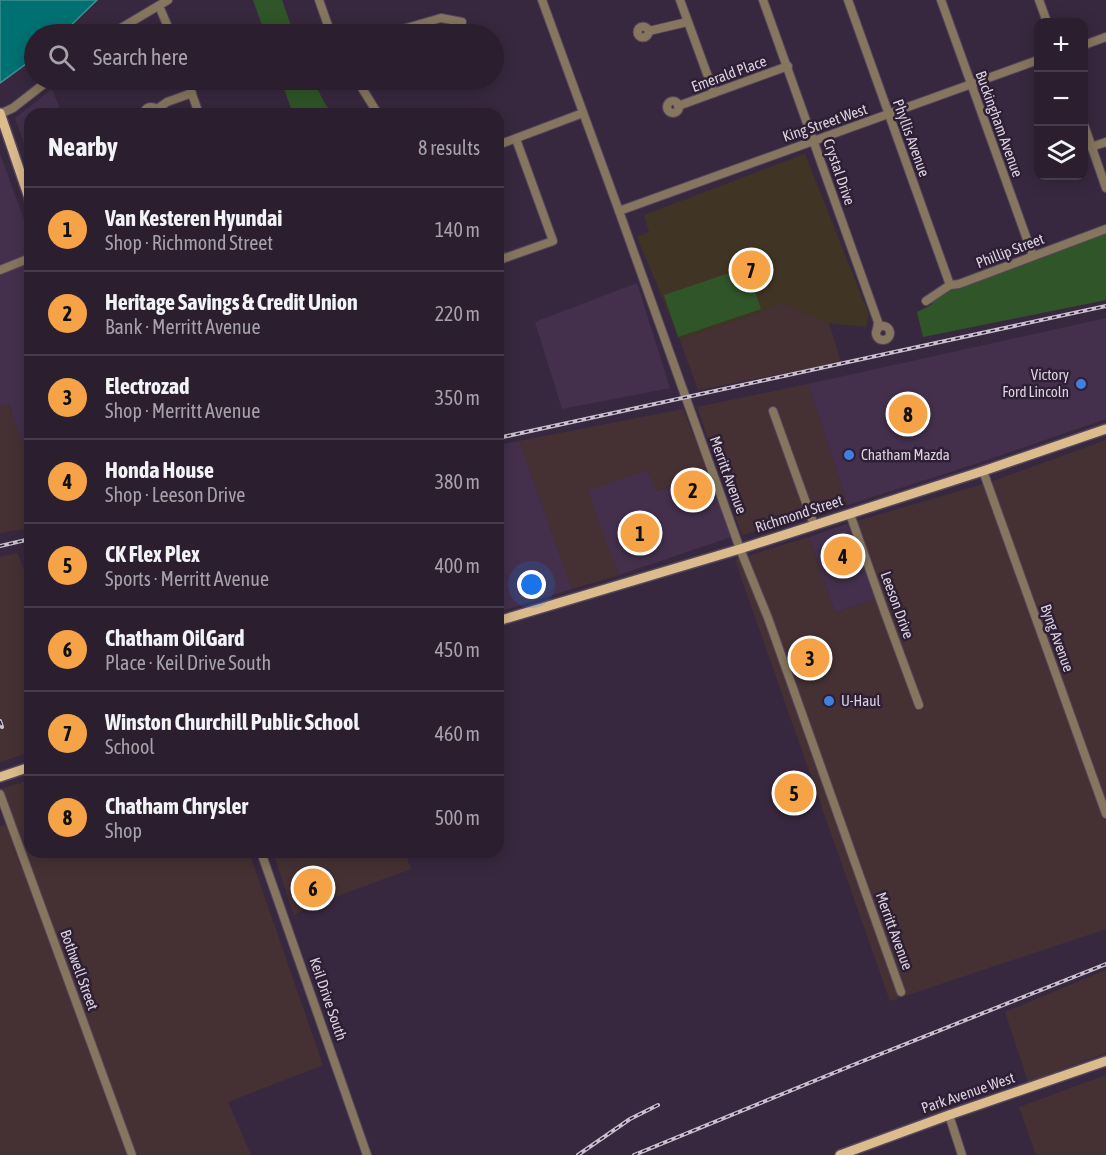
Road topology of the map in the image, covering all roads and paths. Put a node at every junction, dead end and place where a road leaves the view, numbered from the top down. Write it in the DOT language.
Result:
graph roads {
  1 [pos="168,0"];
  2 [pos="319,0"];
  3 [pos="542,0"];
  4 [pos="680,0"];
  5 [pos="763,0"];
  6 [pos="848,0"];
  7 [pos="941,0"];
  8 [pos="1039,0"];
  9 [pos="159,6"];
  10 [pos="1046,18"];
  11 [pos="462,22"];
  12 [pos="687,22"];
  13 [pos="128,24"];
  14 [pos="167,24"];
  15 [pos="327,24"];
  16 [pos="420,24"];
  17 [pos="649,31"];
  18 [pos="1106,37"];
  19 [pos="1088,43"];
  20 [pos="1034,61"];
  21 [pos="788,66"];
  22 [pos="971,84"];
  23 [pos="36,90"];
  24 [pos="191,90"];
  25 [pos="363,90"];
  26 [pos="192,93"];
  27 [pos="714,93"];
  28 [pos="678,106"];
  29 [pos="161,108"];
  30 [pos="197,108"];
  31 [pos="374,108"];
  32 [pos="583,113"];
  33 [pos="0,114"];
  34 [pos="889,114"];
  35 [pos="1083,126"];
  36 [pos="516,139"];
  37 [pos="814,140"];
  38 [pos="1106,142"];
  39 [pos="504,143"];
  40 [pos="1091,147"];
  41 [pos="24,184"];
  42 [pos="1106,188"];
  43 [pos="620,211"];
  44 [pos="1106,229"];
  45 [pos="1034,256"];
  46 [pos="504,258"];
  47 [pos="24,260"];
  48 [pos="0,270"];
  49 [pos="950,285"];
  50 [pos="926,301"];
  51 [pos="878,320"];
  52 [pos="886,327"];
  53 [pos="877,330"];
  54 [pos="773,411"];
  55 [pos="1106,429"];
  56 [pos="983,471"];
  57 [pos="850,514"];
  58 [pos="814,525"];
  59 [pos="740,549"];
  60 [pos="504,619"];
  61 [pos="919,705"];
  62 [pos="24,769"];
  63 [pos="0,777"];
  64 [pos="0,794"];
  65 [pos="1106,814"];
  66 [pos="263,858"];
  67 [pos="901,992"];
  68 [pos="1106,1061"];
  69 [pos="949,1115"];
  70 [pos="132,1155"];
  71 [pos="367,1155"];
  72 [pos="840,1155"];
  73 [pos="962,1155"];
  1 -- 9 [label="street"];
  2 -- 15 [label="street"];
  3 -- 32 [label="street, Merritt Avenue"];
  4 -- 12 [label="street"];
  5 -- 21 [label="street, Crystal Drive"];
  6 -- 34 [label="street, Phyllis Avenue"];
  7 -- 22 [label="street, Buckingham Avenue"];
  8 -- 10 [label="street"];
  9 -- 13 [label="street"];
  9 -- 14 [label="street"];
  11 -- 16 [label="street"];
  12 -- 17 [label="street"];
  12 -- 27 [label="street"];
  18 -- 19 [label="street"];
  20 -- 22 [label="street, King Street West"];
  21 -- 27 [label="street, Emerald Place"];
  21 -- 37 [label="street, Crystal Drive"];
  22 -- 34 [label="street, King Street West"];
  22 -- 45 [label="street, Buckingham Avenue"];
  23 -- 33 [label="street"];
  24 -- 26 [label="street"];
  25 -- 31 [label="street"];
  26 -- 29 [label="street"];
  26 -- 30 [label="street"];
  27 -- 28 [label="street, Emerald Place"];
  32 -- 36 [label="street"];
  32 -- 43 [label="street, Merritt Avenue"];
  33 -- 41 [label="main road"];
  34 -- 37 [label="street, King Street West"];
  34 -- 49 [label="street, Phyllis Avenue"];
  35 -- 40 [label="street"];
  36 -- 39 [label="street"];
  36 -- 46 [label="street"];
  37 -- 43 [label="street, King Street West"];
  37 -- 51 [label="street, Crystal Drive"];
  38 -- 40 [label="street"];
  40 -- 42 [label="street"];
  43 -- 59 [label="street, Merritt Avenue"];
  44 -- 45 [label="street, Phillip Street"];
  45 -- 49 [label="street, Phillip Street"];
  47 -- 48 [label="street"];
  49 -- 50 [label="street, Phillip Street"];
  51 -- 52 [label="street, Crystal Drive"];
  51 -- 53 [label="street, Crystal Drive"];
  52 -- 53 [label="street"];
  52 -- 53 [label="street"];
  54 -- 58 [label="street"];
  55 -- 56 [label="main road, Richmond Street"];
  56 -- 57 [label="main road, Richmond Street"];
  56 -- 65 [label="street, Byng Avenue"];
  57 -- 58 [label="main road, Richmond Street"];
  57 -- 61 [label="street, Leeson Drive"];
  58 -- 59 [label="main road, Richmond Street"];
  59 -- 60 [label="main road, Richmond Street"];
  59 -- 67 [label="street, Merritt Avenue"];
  62 -- 63 [label="main road"];
  64 -- 70 [label="street, Bothwell Street"];
  66 -- 71 [label="street, Keil Drive South"];
  68 -- 69 [label="main road, Park Avenue West"];
  69 -- 72 [label="main road, Park Avenue West"];
  69 -- 73 [label="street"];
}
